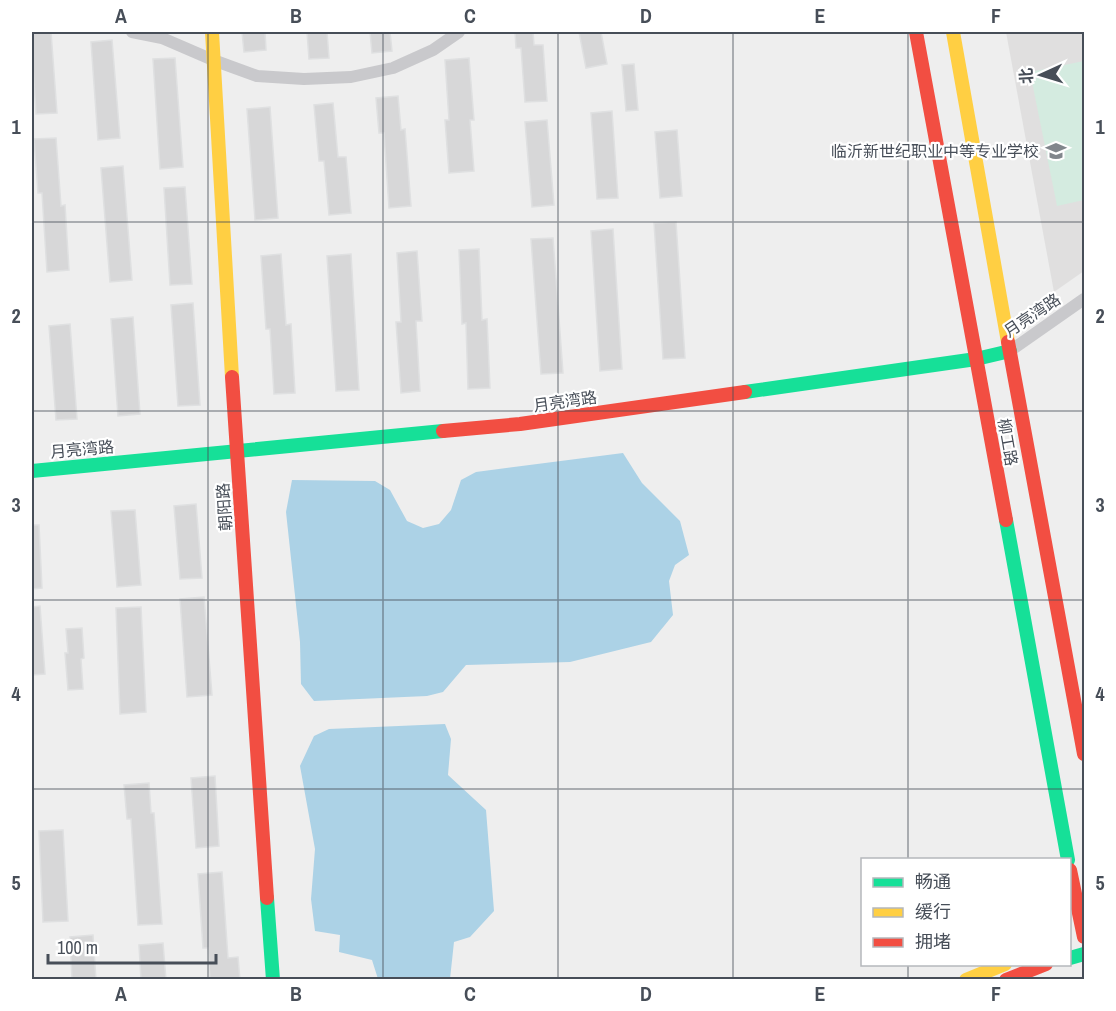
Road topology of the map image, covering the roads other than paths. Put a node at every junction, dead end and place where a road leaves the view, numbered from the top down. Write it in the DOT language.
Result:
graph roads {
  1 [pos="132,32"];
  2 [pos="212,32"];
  3 [pos="459,32"];
  4 [pos="916,32"];
  5 [pos="953,32"];
  6 [pos="213,60"];
  7 [pos="1084,299"];
  8 [pos="1010,351"];
  9 [pos="976,359"];
  10 [pos="236,452"];
  11 [pos="32,471"];
  12 [pos="1084,754"];
  13 [pos="1068,858"];
  14 [pos="1071,877"];
  15 [pos="1084,938"];
  16 [pos="1000,966"];
  17 [pos="1041,966"];
  18 [pos="273,980"];
  19 [pos="966,980"];
  20 [pos="1006,980"];
  1 -- 6 [label="street"];
  2 -- 6 [label="street, 朝阳路"];
  3 -- 6 [label="street"];
  4 -- 9 [label="street, 柳工路"];
  5 -- 8 [label="street, 柳工路"];
  6 -- 10 [label="street, 朝阳路"];
  7 -- 8 [label="street, 月亮湾路"];
  8 -- 9 [label="street, 月亮湾路"];
  8 -- 12 [label="street, 柳工路"];
  9 -- 10 [label="street, 月亮湾路"];
  9 -- 13 [label="street, 柳工路"];
  10 -- 11 [label="street, 月亮湾路"];
  10 -- 18 [label="street, 朝阳路"];
  14 -- 15 [label="street"];
  16 -- 19 [label="street"];
  17 -- 20 [label="street"];
}
